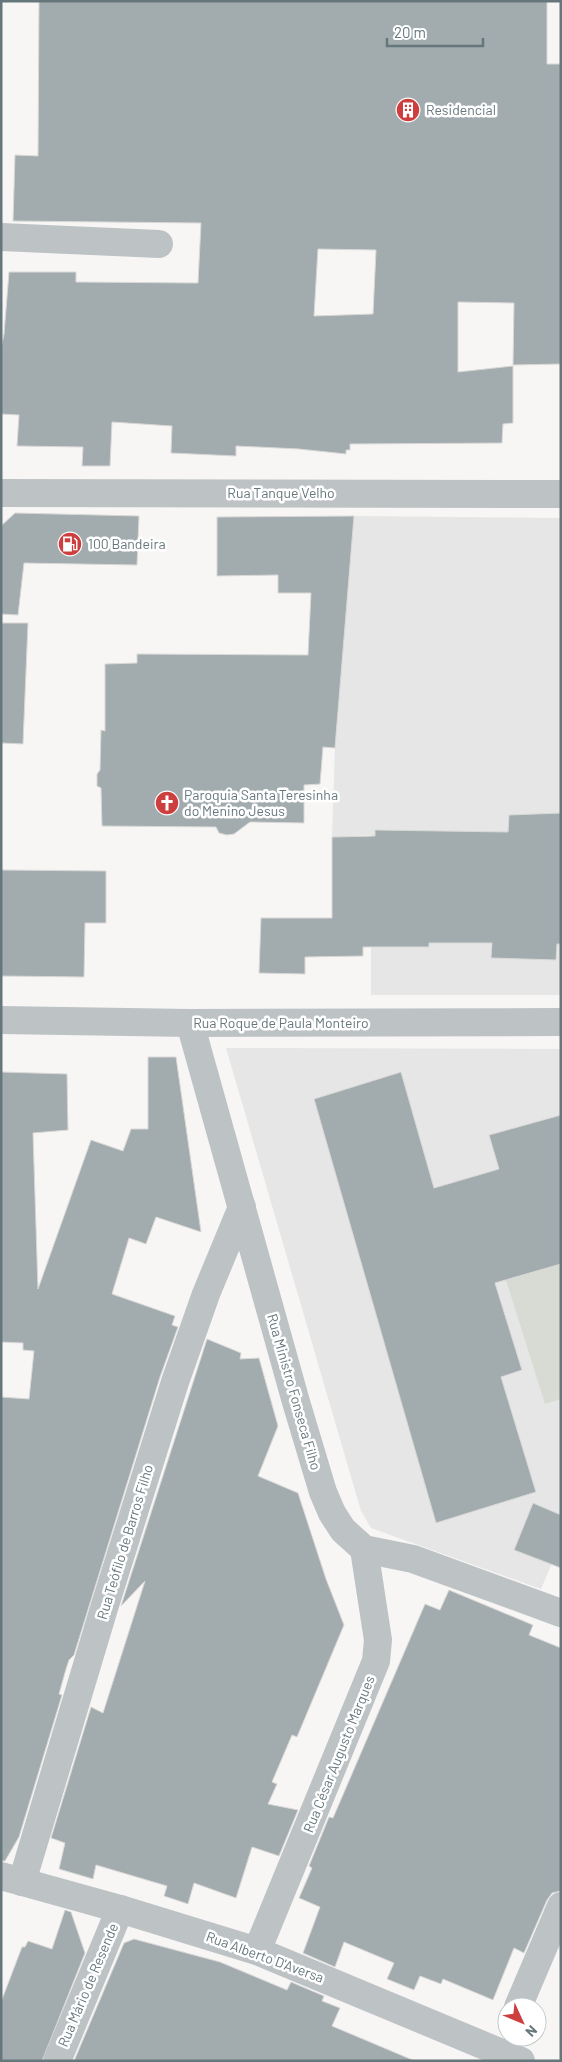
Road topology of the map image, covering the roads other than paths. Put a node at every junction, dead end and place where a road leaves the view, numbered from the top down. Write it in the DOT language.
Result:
graph roads {
  1 [pos="1,237"];
  2 [pos="159,244"];
  3 [pos="1,493"];
  4 [pos="561,494"];
  5 [pos="1,1020"];
  6 [pos="561,1022"];
  7 [pos="190,1023"];
  8 [pos="242,1207"];
  9 [pos="364,1549"];
  10 [pos="561,1613"];
  11 [pos="12,1879"];
  12 [pos="561,1906"];
  13 [pos="120,1908"];
  14 [pos="257,1951"];
  15 [pos="522,1997"];
  16 [pos="509,2049"];
  17 [pos="57,2061"];
  1 -- 2 [label="street"];
  3 -- 4 [label="street, Rua Tanque Velho"];
  5 -- 7 [label="street, Rua Roque de Paula Monteiro"];
  6 -- 7 [label="street, Rua Roque de Paula Monteiro"];
  7 -- 8 [label="street, Rua Ministro Fonseca Filho"];
  8 -- 9 [label="street, Rua Ministro Fonseca Filho"];
  8 -- 11 [label="street, Rua Teófilo de Barros Filho"];
  9 -- 10 [label="street, Rua Ministro Fonseca Filho"];
  9 -- 14 [label="street, Rua César Augusto Marques"];
  11 -- 13 [label="street, Rua Alberto D'Aversa"];
  12 -- 15 [label="street"];
  13 -- 14 [label="street, Rua Alberto D'Aversa"];
  13 -- 17 [label="street, Rua Mário de Resende"];
  14 -- 16 [label="street, Rua Alberto D'Aversa"];
}
